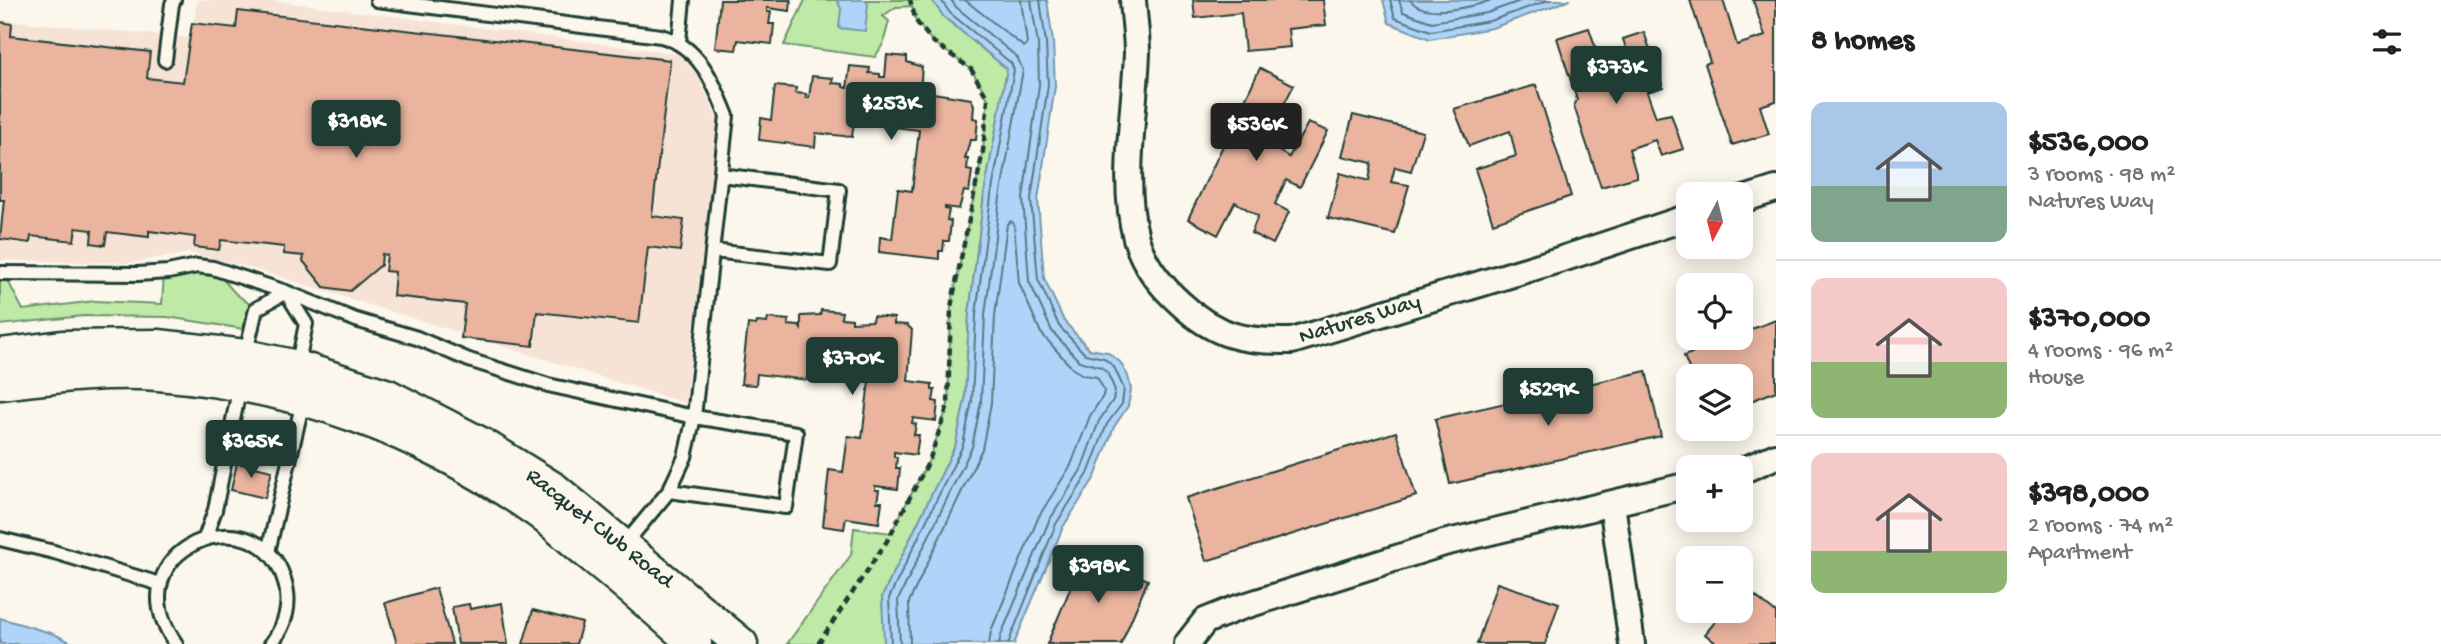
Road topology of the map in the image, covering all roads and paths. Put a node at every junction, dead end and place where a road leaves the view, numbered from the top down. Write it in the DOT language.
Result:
graph roads {
  1 [pos="174,0"];
  2 [pos="377,0"];
  3 [pos="683,0"];
  4 [pos="910,0"];
  5 [pos="1133,0"];
  6 [pos="487,6"];
  7 [pos="679,42"];
  8 [pos="165,60"];
  9 [pos="721,175"];
  10 [pos="1776,189"];
  11 [pos="1754,196"];
  12 [pos="1676,221"];
  13 [pos="712,251"];
  14 [pos="0,273"];
  15 [pos="286,292"];
  16 [pos="0,355"];
  17 [pos="243,370"];
  18 [pos="300,382"];
  19 [pos="0,383"];
  20 [pos="694,417"];
  21 [pos="1776,456"];
  22 [pos="1753,466"];
  23 [pos="1676,488"];
  24 [pos="669,491"];
  25 [pos="1612,504"];
  26 [pos="205,538"];
  27 [pos="0,539"];
  28 [pos="268,552"];
  29 [pos="615,557"];
  30 [pos="160,584"];
  31 [pos="176,644"];
  32 [pos="271,644"];
  33 [pos="695,644"];
  34 [pos="740,644"];
  35 [pos="818,644"];
  36 [pos="1187,644"];
  37 [pos="1632,644"];
  1 -- 8 [label="lane"];
  2 -- 6 [label="lane"];
  3 -- 7 [label="lane"];
  4 -- 35 [label="path"];
  5 -- 12 [label="street, Natures Way"];
  6 -- 7 [label="lane"];
  7 -- 9 [label="lane"];
  9 -- 13 [label="lane"];
  9 -- 13 [label="lane"];
  10 -- 11 [label="street"];
  13 -- 20 [label="lane"];
  14 -- 15 [label="lane"];
  15 -- 17 [label="lane"];
  15 -- 18 [label="lane"];
  15 -- 20 [label="lane"];
  16 -- 17 [label="street, Racquet Club Road"];
  17 -- 18 [label="street, Racquet Club Road"];
  17 -- 19 [label="street, Racquet Club Road"];
  17 -- 26 [label="lane"];
  18 -- 28 [label="lane"];
  18 -- 29 [label="street, Racquet Club Road"];
  20 -- 24 [label="lane"];
  20 -- 24 [label="lane"];
  21 -- 22 [label="street"];
  23 -- 25 [label="street"];
  24 -- 29 [label="lane"];
  25 -- 36 [label="street"];
  25 -- 37 [label="street"];
  26 -- 28 [label="lane"];
  26 -- 30 [label="lane"];
  27 -- 30 [label="lane"];
  28 -- 32 [label="lane"];
  29 -- 33 [label="street, Racquet Club Road"];
  29 -- 34 [label="street, Racquet Club Road"];
  30 -- 31 [label="lane"];
}
